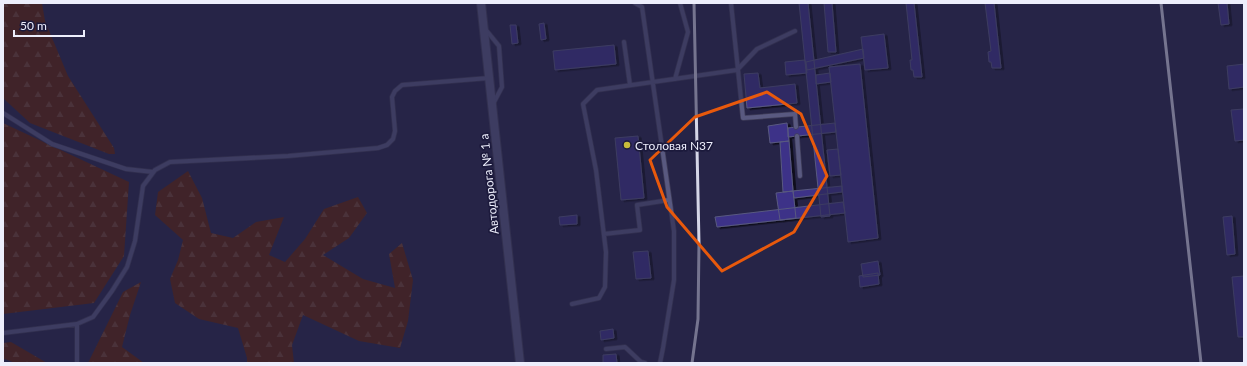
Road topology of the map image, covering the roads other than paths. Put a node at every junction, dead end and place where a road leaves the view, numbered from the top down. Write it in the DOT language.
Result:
graph roads {
  1 [pos="481,3"];
  2 [pos="635,3"];
  3 [pos="680,3"];
  4 [pos="731,3"];
  5 [pos="484,28"];
  6 [pos="795,31"];
  7 [pos="624,42"];
  8 [pos="737,70"];
  9 [pos="489,78"];
  10 [pos="675,79"];
  11 [pos="654,82"];
  12 [pos="630,85"];
  13 [pos="492,106"];
  14 [pos="3,113"];
  15 [pos="796,127"];
  16 [pos="797,136"];
  17 [pos="154,172"];
  18 [pos="800,176"];
  19 [pos="669,200"];
  20 [pos="604,234"];
  21 [pos="572,304"];
  22 [pos="76,324"];
  23 [pos="3,334"];
  24 [pos="606,349"];
  25 [pos="77,363"];
  26 [pos="520,363"];
  27 [pos="643,363"];
  28 [pos="660,363"];
  1 -- 5 [label="street, Автодорога № 1 а"];
  2 -- 11 [label="lane"];
  3 -- 10 [label="lane"];
  4 -- 8 [label="lane"];
  5 -- 9 [label="street, Автодорога № 1 а"];
  5 -- 13 [label="lane"];
  6 -- 8 [label="lane"];
  7 -- 12 [label="lane"];
  8 -- 10 [label="lane"];
  8 -- 15 [label="lane"];
  9 -- 13 [label="street, Автодорога № 1 а"];
  9 -- 17 [label="lane"];
  10 -- 11 [label="lane"];
  11 -- 12 [label="lane"];
  11 -- 19 [label="lane"];
  12 -- 20 [label="lane"];
  13 -- 26 [label="street, Автодорога № 1 а"];
  14 -- 17 [label="lane"];
  16 -- 18 [label="lane"];
  17 -- 22 [label="lane"];
  19 -- 20 [label="lane"];
  19 -- 28 [label="lane"];
  20 -- 21 [label="lane"];
  22 -- 23 [label="lane"];
  22 -- 25 [label="lane"];
  24 -- 27 [label="lane"];
}
